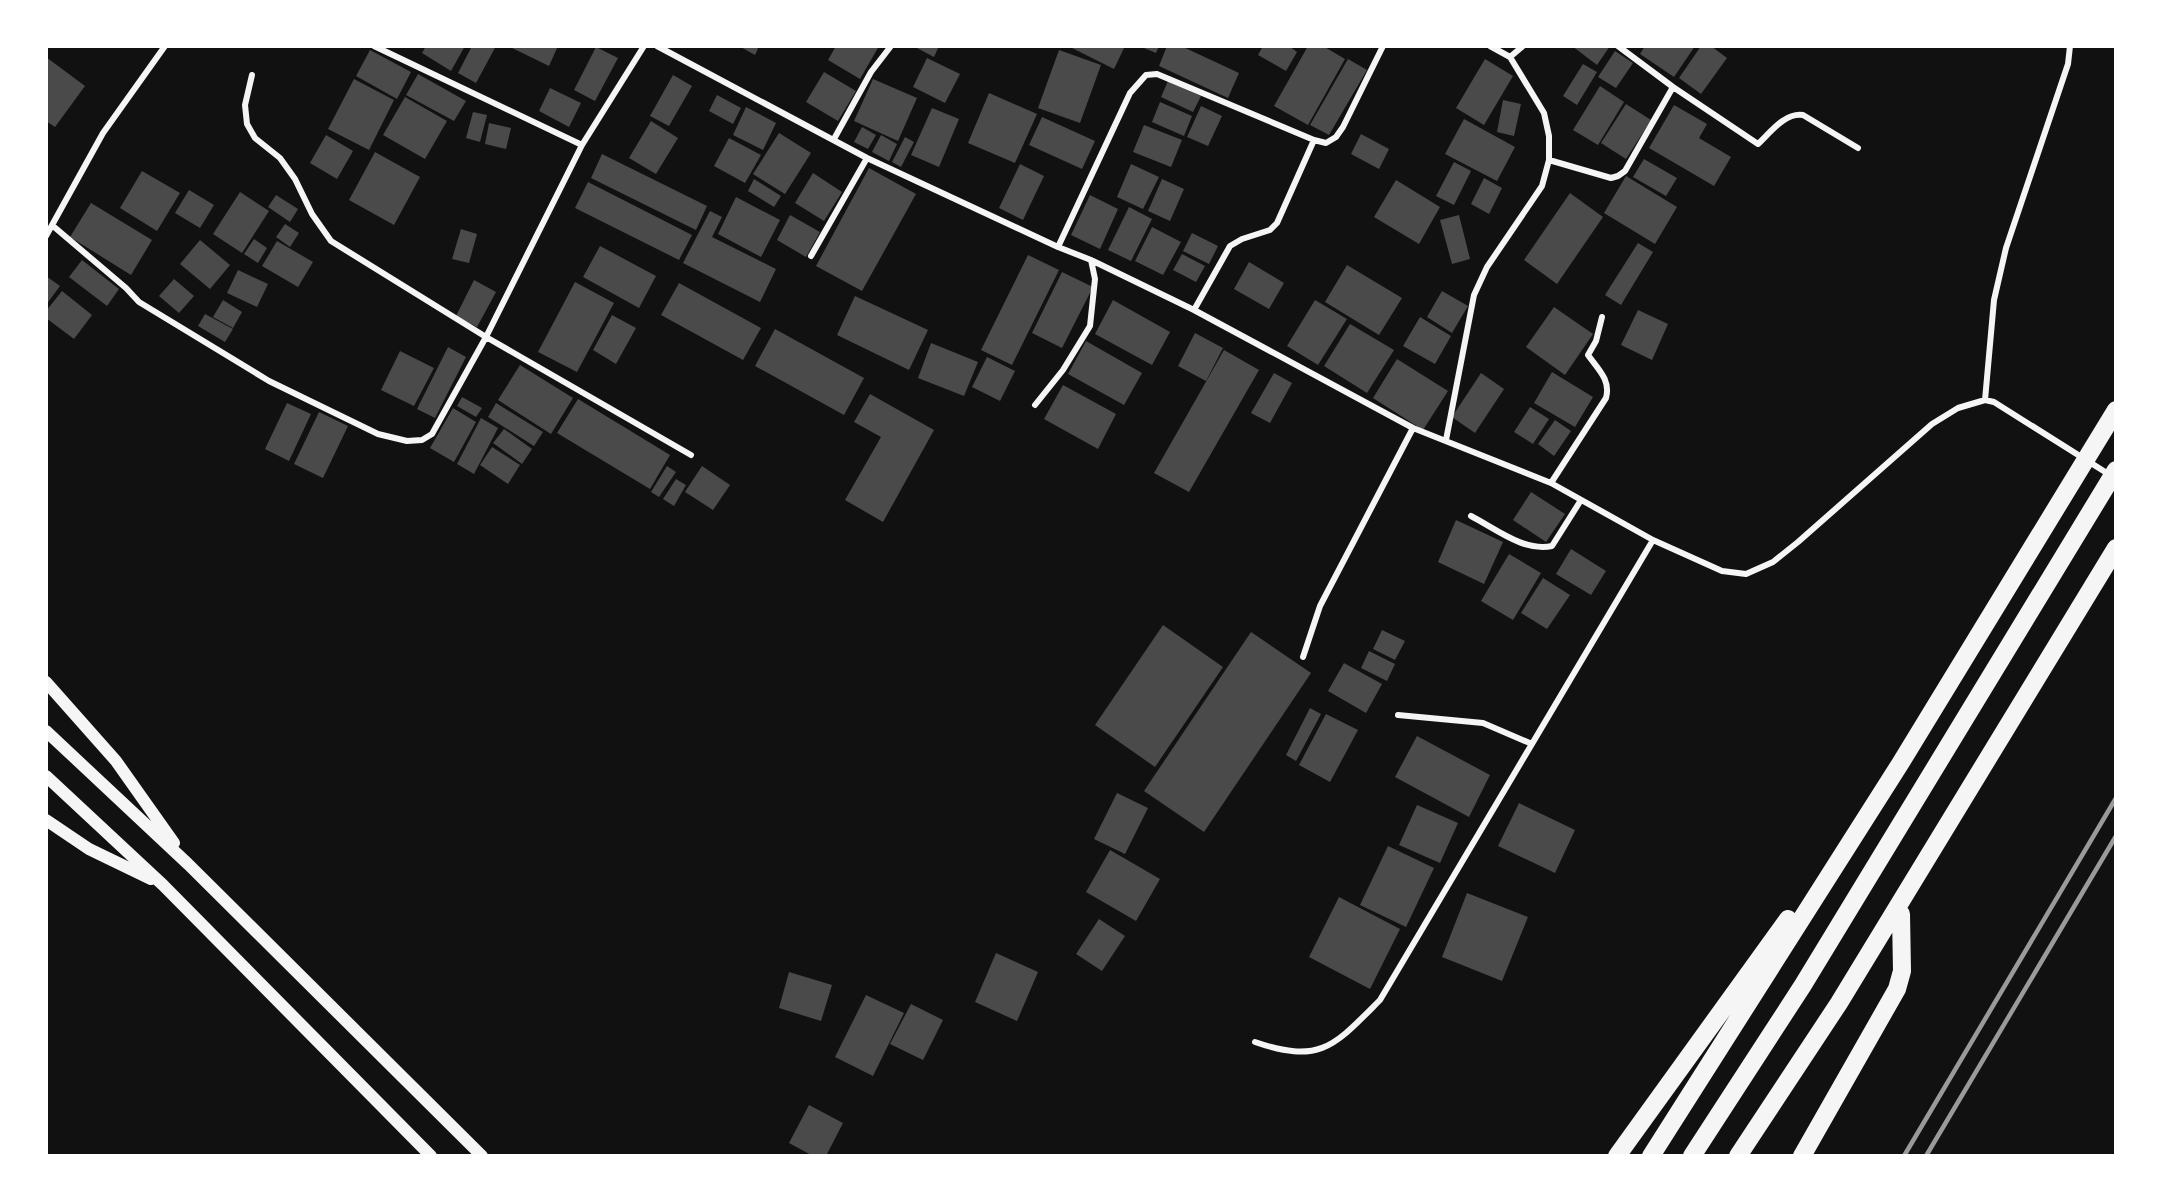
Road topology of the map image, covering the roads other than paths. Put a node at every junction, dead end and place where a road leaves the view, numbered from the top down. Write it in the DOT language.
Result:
graph roads {
  1 [pos="165,46"];
  2 [pos="374,46"];
  3 [pos="644,46"];
  4 [pos="657,46"];
  5 [pos="891,46"];
  6 [pos="1383,46"];
  7 [pos="1490,46"];
  8 [pos="1523,46"];
  9 [pos="1618,46"];
  10 [pos="2070,46"];
  11 [pos="1510,57"];
  12 [pos="252,75"];
  13 [pos="1673,87"];
  14 [pos="834,139"];
  15 [pos="1314,140"];
  16 [pos="582,145"];
  17 [pos="1858,148"];
  18 [pos="867,158"];
  19 [pos="1549,159"];
  20 [pos="53,226"];
  21 [pos="46,236"];
  22 [pos="1058,247"];
  23 [pos="811,256"];
  24 [pos="1090,260"];
  25 [pos="1194,310"];
  26 [pos="1602,317"];
  27 [pos="486,338"];
  28 [pos="1985,400"];
  29 [pos="1035,405"];
  30 [pos="2115,410"];
  31 [pos="1413,428"];
  32 [pos="1446,440"];
  33 [pos="691,455"];
  34 [pos="2115,470"];
  35 [pos="2115,478"];
  36 [pos="1551,483"];
  37 [pos="1581,500"];
  38 [pos="1472,516"];
  39 [pos="1653,540"];
  40 [pos="2115,548"];
  41 [pos="2115,563"];
  42 [pos="1303,657"];
  43 [pos="46,682"];
  44 [pos="1398,715"];
  45 [pos="46,731"];
  46 [pos="1532,744"];
  47 [pos="1900,764"];
  48 [pos="46,776"];
  49 [pos="46,820"];
  50 [pos="188,864"];
  51 [pos="163,885"];
  52 [pos="1901,914"];
  53 [pos="1255,1042"];
  54 [pos="431,1155"];
  55 [pos="482,1155"];
  56 [pos="1617,1155"];
  57 [pos="1651,1155"];
  58 [pos="1692,1155"];
  59 [pos="1738,1155"];
  60 [pos="1745,1155"];
  61 [pos="1802,1155"];
  1 -- 20 [label="street"];
  2 -- 16 [label="street"];
  3 -- 16 [label="street"];
  4 -- 14 [label="street"];
  5 -- 14 [label="street"];
  6 -- 15 [label="street"];
  7 -- 11 [label="street"];
  8 -- 11 [label="street"];
  9 -- 13 [label="street"];
  10 -- 28 [label="street"];
  11 -- 19 [label="street"];
  12 -- 27 [label="street"];
  13 -- 17 [label="street"];
  13 -- 19 [label="street"];
  14 -- 18 [label="street"];
  15 -- 22 [label="street"];
  15 -- 25 [label="street"];
  16 -- 27 [label="street"];
  18 -- 22 [label="street"];
  18 -- 23 [label="street"];
  19 -- 32 [label="street"];
  20 -- 21 [label="street"];
  20 -- 27 [label="street"];
  22 -- 24 [label="street"];
  24 -- 25 [label="street"];
  24 -- 29 [label="street"];
  25 -- 31 [label="street"];
  26 -- 36 [label="street"];
  27 -- 33 [label="street"];
  28 -- 35 [label="street"];
  28 -- 39 [label="street"];
  30 -- 47 [label="highway"];
  31 -- 32 [label="street"];
  31 -- 42 [label="street"];
  32 -- 36 [label="street"];
  34 -- 58 [label="highway"];
  36 -- 37 [label="street"];
  37 -- 38 [label="street"];
  37 -- 39 [label="street"];
  39 -- 46 [label="street"];
  40 -- 59 [label="highway"];
  41 -- 52 [label="highway"];
  43 -- 50 [label="main road"];
  44 -- 46 [label="street"];
  45 -- 50 [label="main road"];
  46 -- 53 [label="street"];
  47 -- 56 [label="highway"];
  47 -- 57 [label="highway"];
  48 -- 51 [label="main road"];
  49 -- 51 [label="main road"];
  50 -- 55 [label="main road"];
  51 -- 54 [label="main road"];
  52 -- 60 [label="highway"];
  52 -- 61 [label="highway"];
}
